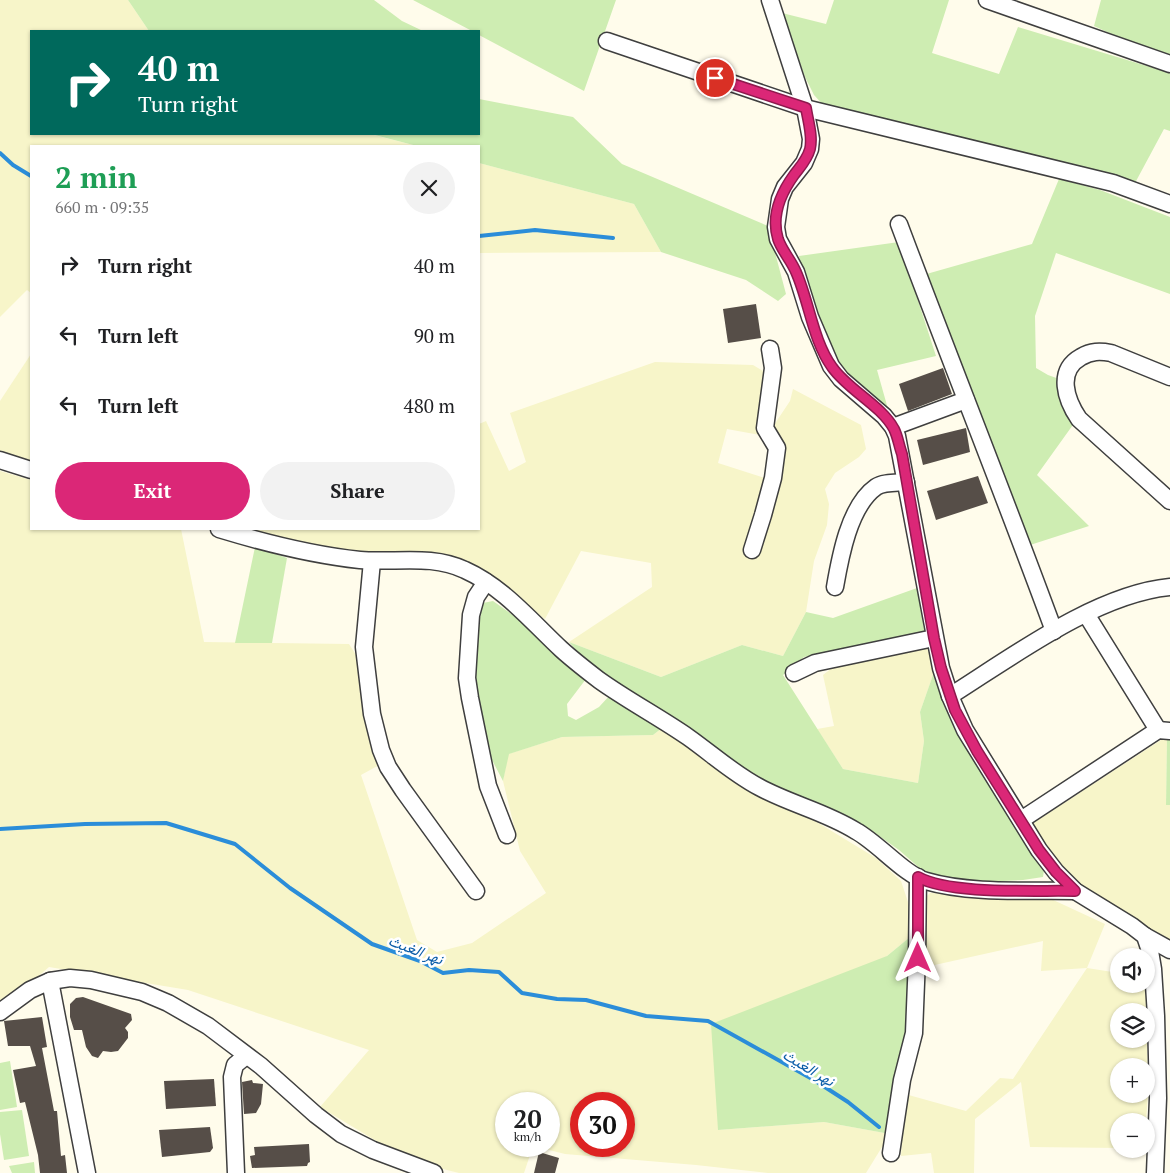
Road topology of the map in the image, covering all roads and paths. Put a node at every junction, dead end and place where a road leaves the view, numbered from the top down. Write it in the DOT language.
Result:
graph roads {
  1 [pos="770,0"];
  2 [pos="987,0"];
  3 [pos="607,41"];
  4 [pos="1170,64"];
  5 [pos="806,108"];
  6 [pos="1170,204"];
  7 [pos="899,224"];
  8 [pos="770,349"];
  9 [pos="1170,377"];
  10 [pos="966,400"];
  11 [pos="893,427"];
  12 [pos="0,460"];
  13 [pos="30,470"];
  14 [pos="906,482"];
  15 [pos="1170,501"];
  16 [pos="222,530"];
  17 [pos="752,550"];
  18 [pos="372,561"];
  19 [pos="486,582"];
  20 [pos="834,587"];
  21 [pos="1170,588"];
  22 [pos="1086,614"];
  23 [pos="1054,631"];
  24 [pos="934,638"];
  25 [pos="794,673"];
  26 [pos="950,696"];
  27 [pos="1164,731"];
  28 [pos="1020,820"];
  29 [pos="507,835"];
  30 [pos="918,877"];
  31 [pos="476,891"];
  32 [pos="1075,891"];
  33 [pos="1145,936"];
  34 [pos="1170,950"];
  35 [pos="50,981"];
  36 [pos="0,1012"];
  37 [pos="1163,1019"];
  38 [pos="246,1056"];
  39 [pos="1164,1099"];
  40 [pos="891,1153"];
  41 [pos="87,1173"];
  42 [pos="236,1173"];
  43 [pos="434,1173"];
  44 [pos="1155,1173"];
  1 -- 5 [label="street"];
  2 -- 4 [label="street"];
  3 -- 5 [label="street"];
  5 -- 6 [label="street"];
  5 -- 11 [label="street"];
  7 -- 10 [label="street"];
  8 -- 17 [label="street"];
  9 -- 15 [label="street"];
  10 -- 11 [label="street"];
  10 -- 23 [label="street"];
  11 -- 14 [label="street"];
  12 -- 13 [label="street"];
  14 -- 20 [label="street"];
  14 -- 24 [label="street"];
  16 -- 18 [label="street"];
  18 -- 19 [label="street"];
  18 -- 31 [label="street"];
  19 -- 29 [label="street"];
  19 -- 30 [label="street"];
  21 -- 22 [label="street"];
  22 -- 23 [label="street"];
  22 -- 27 [label="street"];
  23 -- 26 [label="street"];
  24 -- 25 [label="street"];
  24 -- 26 [label="street"];
  26 -- 28 [label="street"];
  27 -- 28 [label="street"];
  28 -- 32 [label="street"];
  30 -- 32 [label="street"];
  30 -- 40 [label="street"];
  32 -- 33 [label="street"];
  33 -- 34 [label="street"];
  33 -- 37 [label="street"];
  35 -- 36 [label="street"];
  35 -- 38 [label="street"];
  35 -- 41 [label="street"];
  37 -- 39 [label="street"];
  38 -- 42 [label="street"];
  38 -- 43 [label="street"];
  39 -- 44 [label="street"];
}
